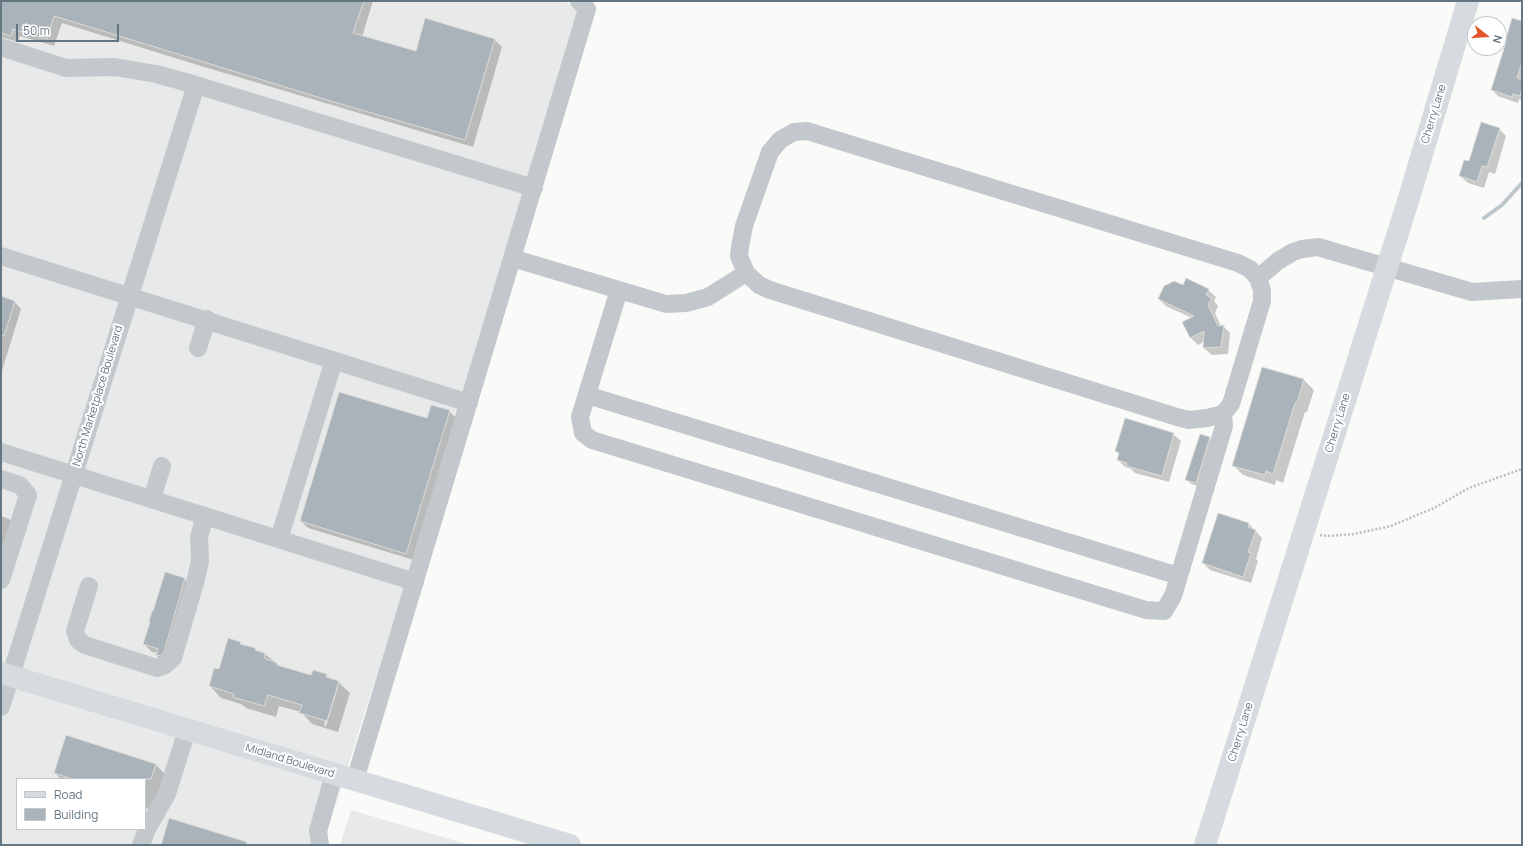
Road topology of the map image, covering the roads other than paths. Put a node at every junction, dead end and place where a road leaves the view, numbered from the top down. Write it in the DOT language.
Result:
graph roads {
  1 [pos="579,1"];
  2 [pos="1468,1"];
  3 [pos="1,47"];
  4 [pos="196,85"];
  5 [pos="534,188"];
  6 [pos="1,256"];
  7 [pos="512,258"];
  8 [pos="1387,268"];
  9 [pos="746,273"];
  10 [pos="1258,278"];
  11 [pos="1522,289"];
  12 [pos="618,290"];
  13 [pos="130,295"];
  14 [pos="207,320"];
  15 [pos="198,348"];
  16 [pos="334,360"];
  17 [pos="587,395"];
  18 [pos="469,403"];
  19 [pos="1223,414"];
  20 [pos="1,452"];
  21 [pos="162,466"];
  22 [pos="74,474"];
  23 [pos="1,479"];
  24 [pos="152,499"];
  25 [pos="205,516"];
  26 [pos="279,539"];
  27 [pos="1179,576"];
  28 [pos="1,580"];
  29 [pos="415,582"];
  30 [pos="89,586"];
  31 [pos="6,674"];
  32 [pos="1,708"];
  33 [pos="187,730"];
  34 [pos="334,774"];
  35 [pos="355,780"];
  36 [pos="565,844"];
  37 [pos="141,845"];
  38 [pos="320,845"];
  39 [pos="1205,845"];
  1 -- 5 [label="street"];
  2 -- 8 [label="main road, Cherry Lane"];
  3 -- 4 [label="street"];
  4 -- 5 [label="street"];
  4 -- 13 [label="street, North Marketplace Boulevard"];
  5 -- 7 [label="street"];
  6 -- 13 [label="street"];
  7 -- 12 [label="street"];
  7 -- 18 [label="street"];
  8 -- 10 [label="street"];
  8 -- 11 [label="street"];
  8 -- 39 [label="main road, Cherry Lane"];
  9 -- 10 [label="street"];
  9 -- 12 [label="street"];
  9 -- 19 [label="street"];
  10 -- 19 [label="street"];
  12 -- 17 [label="street"];
  13 -- 14 [label="street"];
  13 -- 22 [label="street, North Marketplace Boulevard"];
  14 -- 15 [label="street"];
  14 -- 16 [label="street"];
  16 -- 18 [label="street"];
  16 -- 26 [label="street"];
  17 -- 27 [label="street"];
  17 -- 27 [label="street"];
  18 -- 29 [label="street"];
  19 -- 27 [label="street"];
  20 -- 22 [label="street"];
  21 -- 24 [label="street"];
  22 -- 24 [label="street"];
  22 -- 31 [label="street, North Marketplace Boulevard"];
  23 -- 28 [label="street"];
  24 -- 25 [label="street"];
  25 -- 26 [label="street"];
  25 -- 30 [label="street"];
  26 -- 29 [label="street"];
  29 -- 35 [label="street"];
  31 -- 32 [label="street, North Marketplace Boulevard"];
  31 -- 33 [label="main road, Midland Boulevard"];
  33 -- 34 [label="main road, Midland Boulevard"];
  33 -- 37 [label="street"];
  34 -- 35 [label="main road, Midland Boulevard"];
  34 -- 38 [label="street"];
  35 -- 36 [label="main road, Midland Boulevard"];
}
